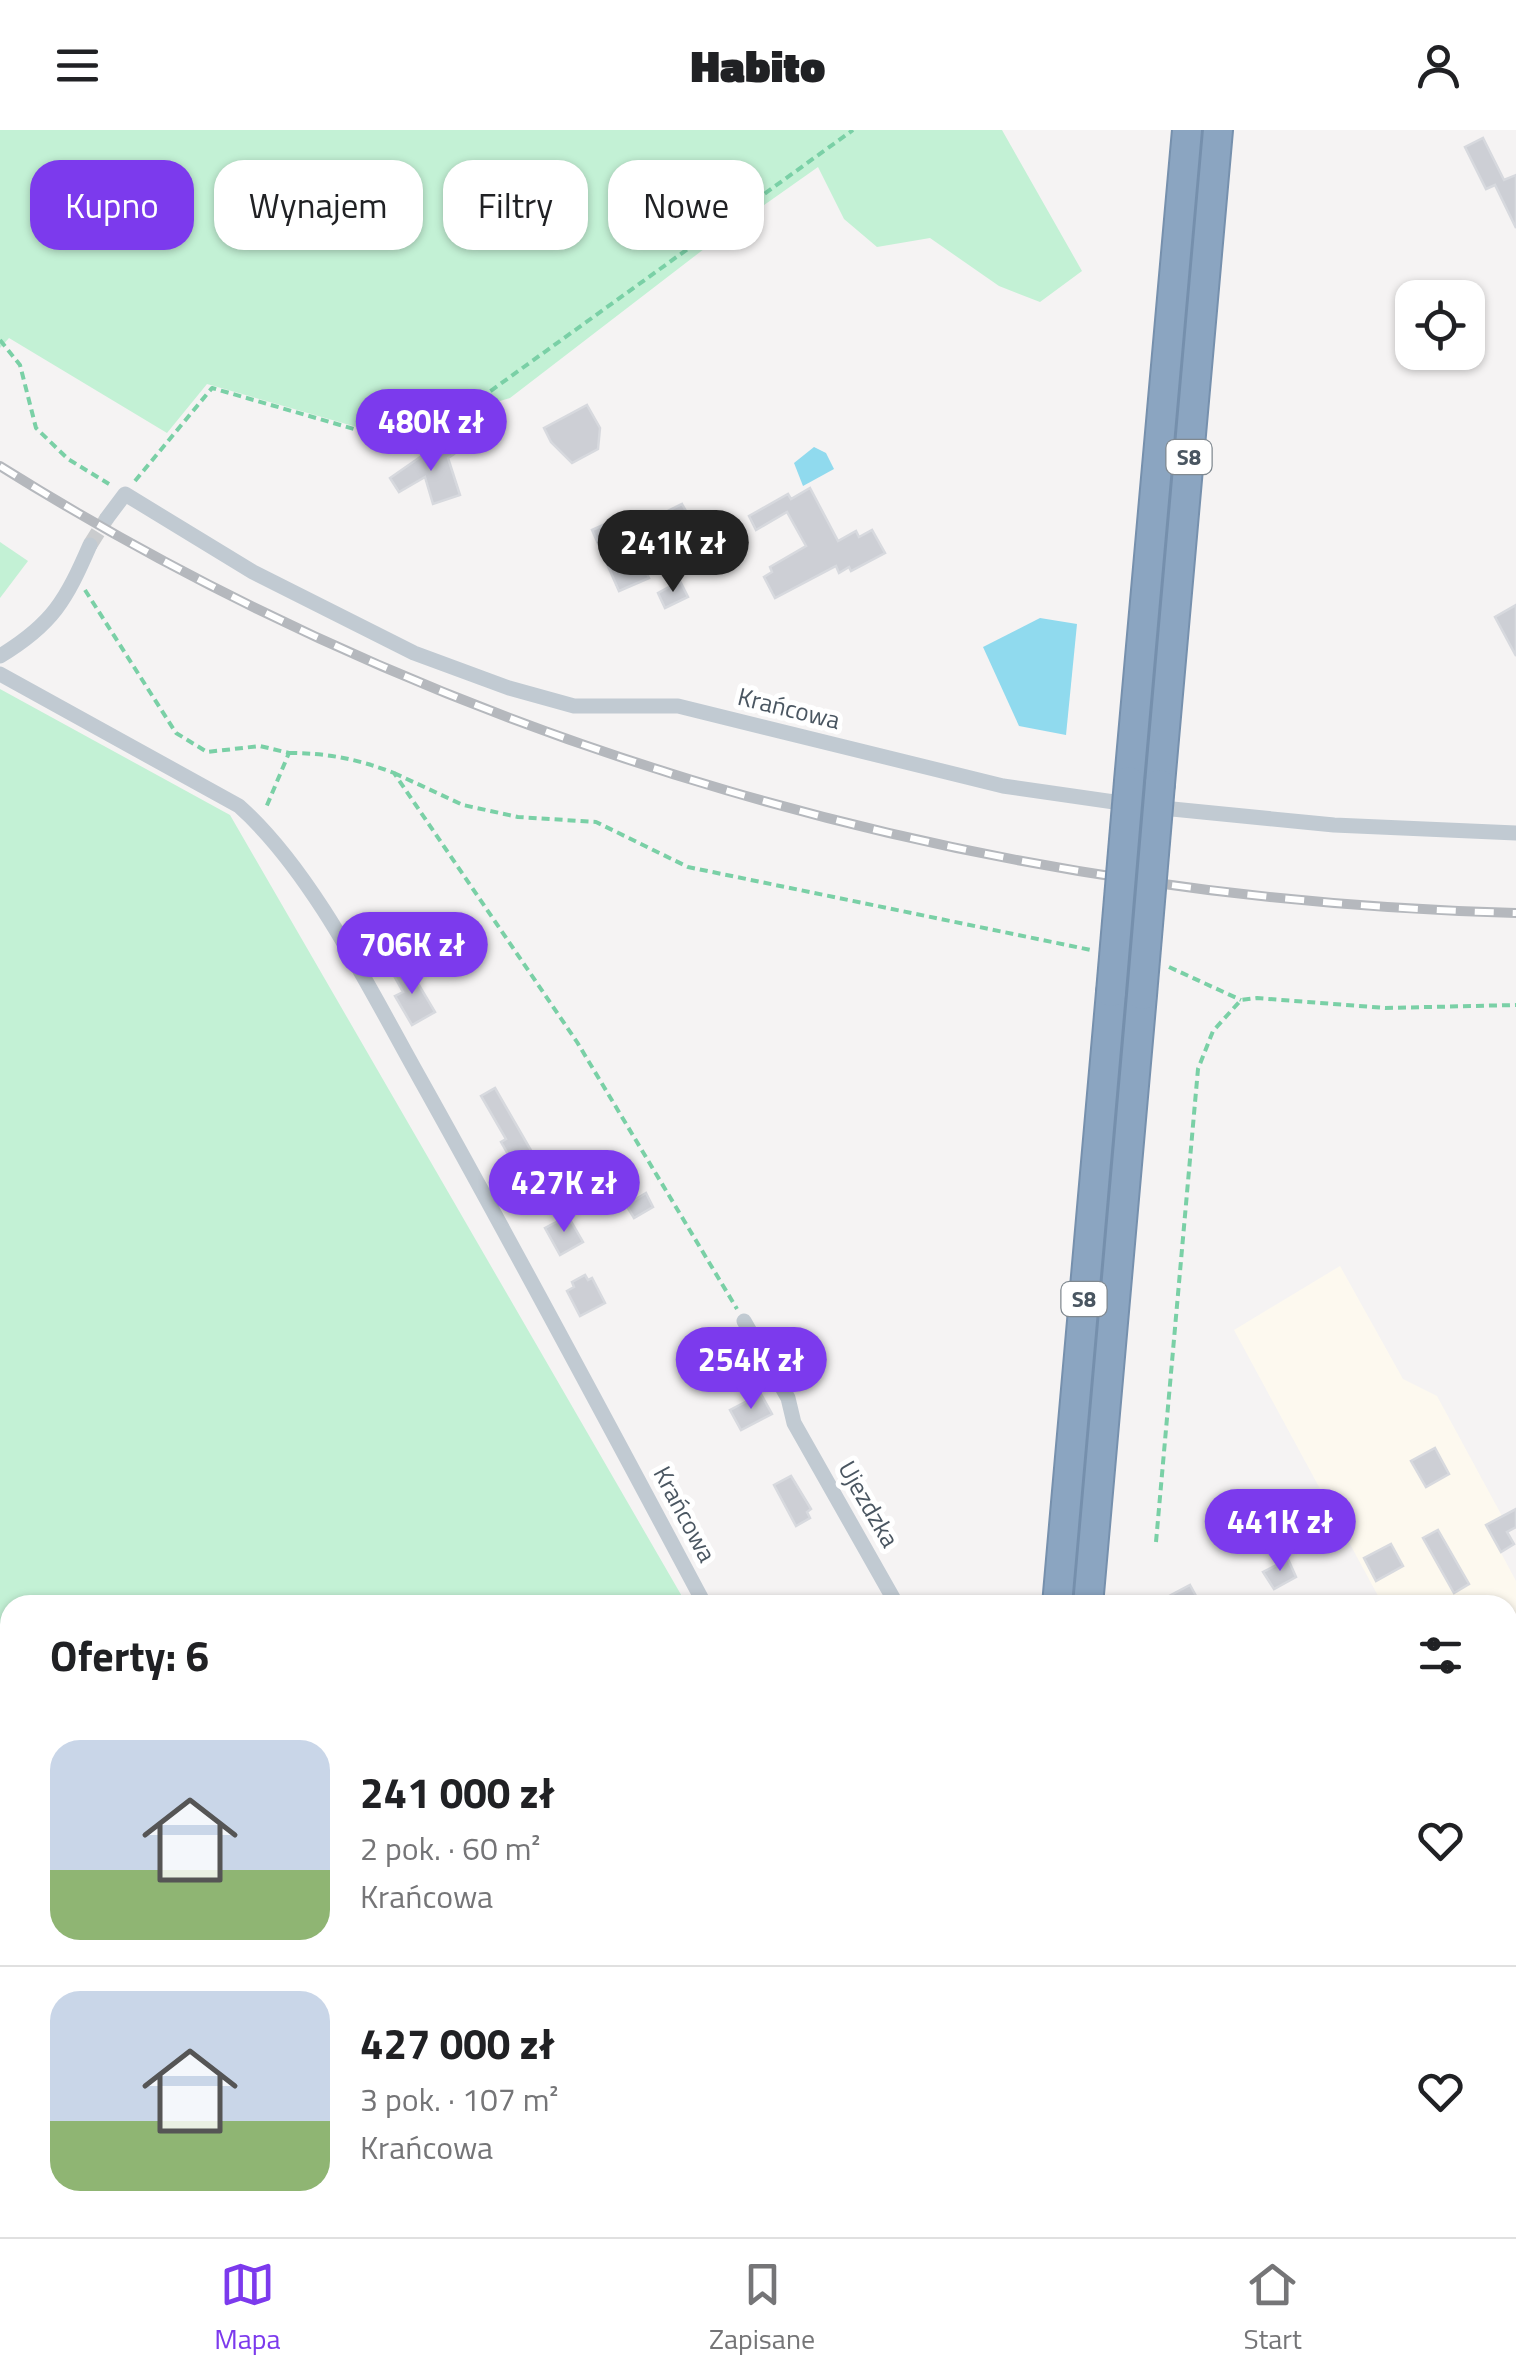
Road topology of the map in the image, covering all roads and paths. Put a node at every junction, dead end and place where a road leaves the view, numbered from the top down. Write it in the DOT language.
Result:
graph roads {
  1 [pos="853,130"];
  2 [pos="1187,130"];
  3 [pos="1218,130"];
  4 [pos="0,340"];
  5 [pos="125,494"];
  6 [pos="106,518"];
  7 [pos="90,544"];
  8 [pos="76,576"];
  9 [pos="0,656"];
  10 [pos="0,674"];
  11 [pos="289,753"];
  12 [pos="394,773"];
  13 [pos="259,824"];
  14 [pos="1516,833"];
  15 [pos="1104,953"];
  16 [pos="1157,964"];
  17 [pos="1241,1000"];
  18 [pos="1516,1005"];
  19 [pos="744,1321"];
  20 [pos="1156,1542"];
  21 [pos="700,1595"];
  22 [pos="891,1595"];
  23 [pos="1058,1595"];
  24 [pos="1089,1595"];
  1 -- 5 [label="path"];
  2 -- 23 [label="highway, S8, bridge"];
  3 -- 24 [label="highway, S8, bridge"];
  4 -- 5 [label="path"];
  5 -- 6 [label="street"];
  5 -- 14 [label="street, Krańcowa"];
  7 -- 8 [label="street"];
  8 -- 9 [label="street"];
  8 -- 11 [label="path"];
  10 -- 13 [label="street, Krańcowa"];
  11 -- 12 [label="path"];
  11 -- 13 [label="path"];
  12 -- 15 [label="path"];
  12 -- 19 [label="path"];
  13 -- 21 [label="street, Krańcowa"];
  16 -- 17 [label="path"];
  17 -- 18 [label="path"];
  17 -- 20 [label="path"];
  19 -- 22 [label="street, Ujezdzka"];
}
